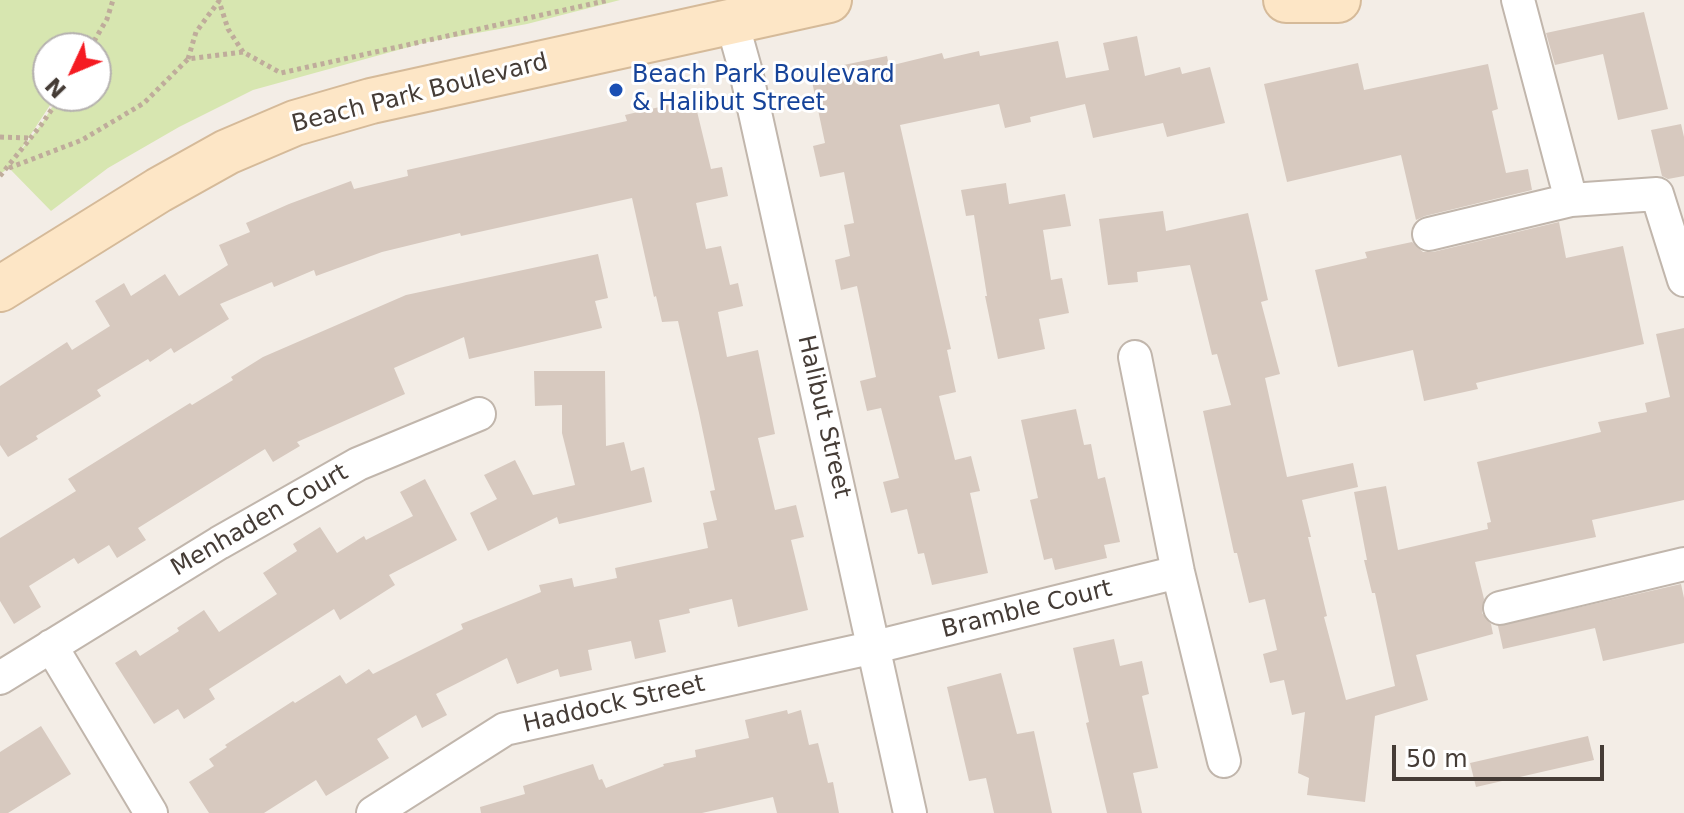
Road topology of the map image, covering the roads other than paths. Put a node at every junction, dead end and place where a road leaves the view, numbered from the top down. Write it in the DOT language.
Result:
graph roads {
  1 [pos="829,0"];
  2 [pos="1286,0"];
  3 [pos="1338,0"];
  4 [pos="1518,0"];
  5 [pos="732,22"];
  6 [pos="1571,200"];
  7 [pos="1429,234"];
  8 [pos="1684,280"];
  9 [pos="0,289"];
  10 [pos="1135,357"];
  11 [pos="479,414"];
  12 [pos="1684,564"];
  13 [pos="1178,572"];
  14 [pos="1500,608"];
  15 [pos="51,646"];
  16 [pos="875,647"];
  17 [pos="0,678"];
  18 [pos="1224,761"];
  19 [pos="151,813"];
  20 [pos="373,813"];
  21 [pos="910,813"];
  1 -- 5 [label="main road, Beach Park Boulevard"];
  2 -- 3 [label="main road"];
  4 -- 6 [label="street"];
  5 -- 9 [label="main road, Beach Park Boulevard"];
  5 -- 16 [label="street, Halibut Street"];
  6 -- 7 [label="street"];
  6 -- 8 [label="street"];
  10 -- 13 [label="street"];
  11 -- 15 [label="street, Menhaden Court"];
  12 -- 14 [label="street"];
  13 -- 16 [label="street, Bramble Court"];
  13 -- 18 [label="street"];
  15 -- 17 [label="street, Menhaden Court"];
  15 -- 19 [label="street"];
  16 -- 20 [label="street, Haddock Street"];
  16 -- 21 [label="street, Halibut Street"];
}
